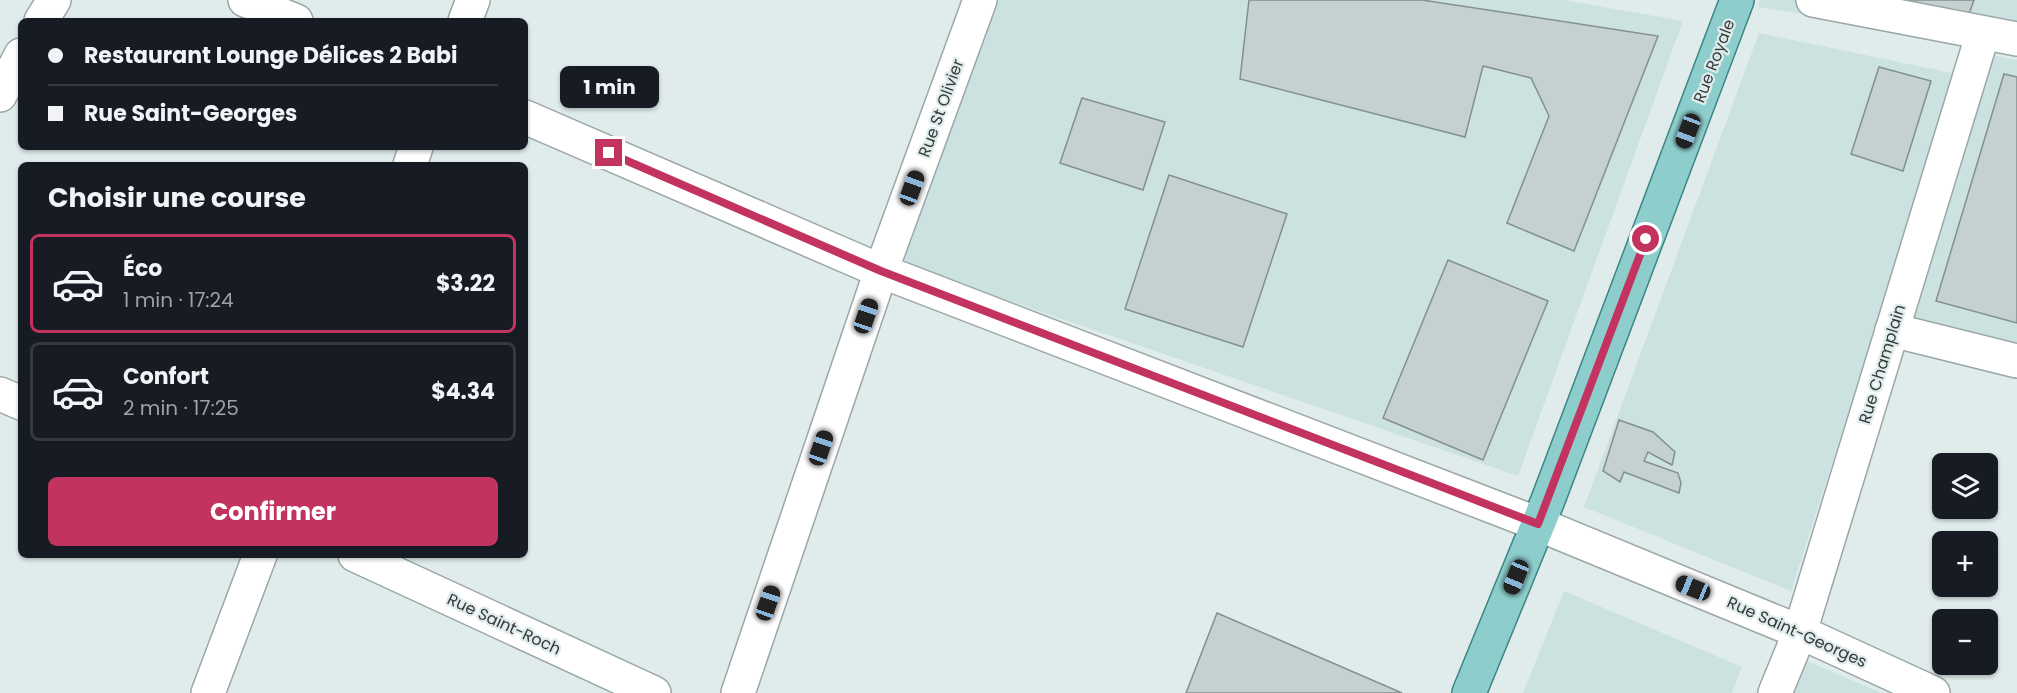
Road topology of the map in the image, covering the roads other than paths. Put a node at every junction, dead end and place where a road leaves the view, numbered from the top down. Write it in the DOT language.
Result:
graph roads {
  1 [pos="54,0"];
  2 [pos="473,0"];
  3 [pos="980,0"];
  4 [pos="1737,0"];
  5 [pos="1814,0"];
  6 [pos="256,2"];
  7 [pos="43,18"];
  8 [pos="290,18"];
  9 [pos="466,18"];
  10 [pos="2008,35"];
  11 [pos="18,61"];
  12 [pos="0,95"];
  13 [pos="528,118"];
  14 [pos="881,271"];
  15 [pos="1892,330"];
  16 [pos="2017,361"];
  17 [pos="0,394"];
  18 [pos="18,402"];
  19 [pos="1538,524"];
  20 [pos="259,558"];
  21 [pos="362,558"];
  22 [pos="1800,632"];
  23 [pos="1882,682"];
  24 [pos="208,693"];
  25 [pos="654,693"];
  26 [pos="738,693"];
  27 [pos="1469,693"];
  28 [pos="1775,693"];
  29 [pos="1933,693"];
  1 -- 7 [label="street"];
  2 -- 9 [label="street"];
  3 -- 14 [label="street, Rue St Olivier"];
  4 -- 19 [label="main road, Rue Royale"];
  5 -- 10 [label="street"];
  6 -- 8 [label="street"];
  10 -- 15 [label="street, Rue Champlain"];
  11 -- 12 [label="street"];
  13 -- 14 [label="street, Rue Saint-Georges"];
  14 -- 19 [label="street, Rue Saint-Georges"];
  14 -- 26 [label="street, Rue St Olivier"];
  15 -- 16 [label="street"];
  15 -- 22 [label="street, Rue Champlain"];
  17 -- 18 [label="street"];
  19 -- 22 [label="street, Rue Saint-Georges"];
  19 -- 27 [label="main road, Rue Royale"];
  20 -- 24 [label="street"];
  21 -- 25 [label="street, Rue Saint-Roch"];
  22 -- 23 [label="street, Rue Saint-Georges"];
  22 -- 28 [label="street, Rue Champlain"];
  23 -- 29 [label="street, Rue Saint-Georges"];
}
